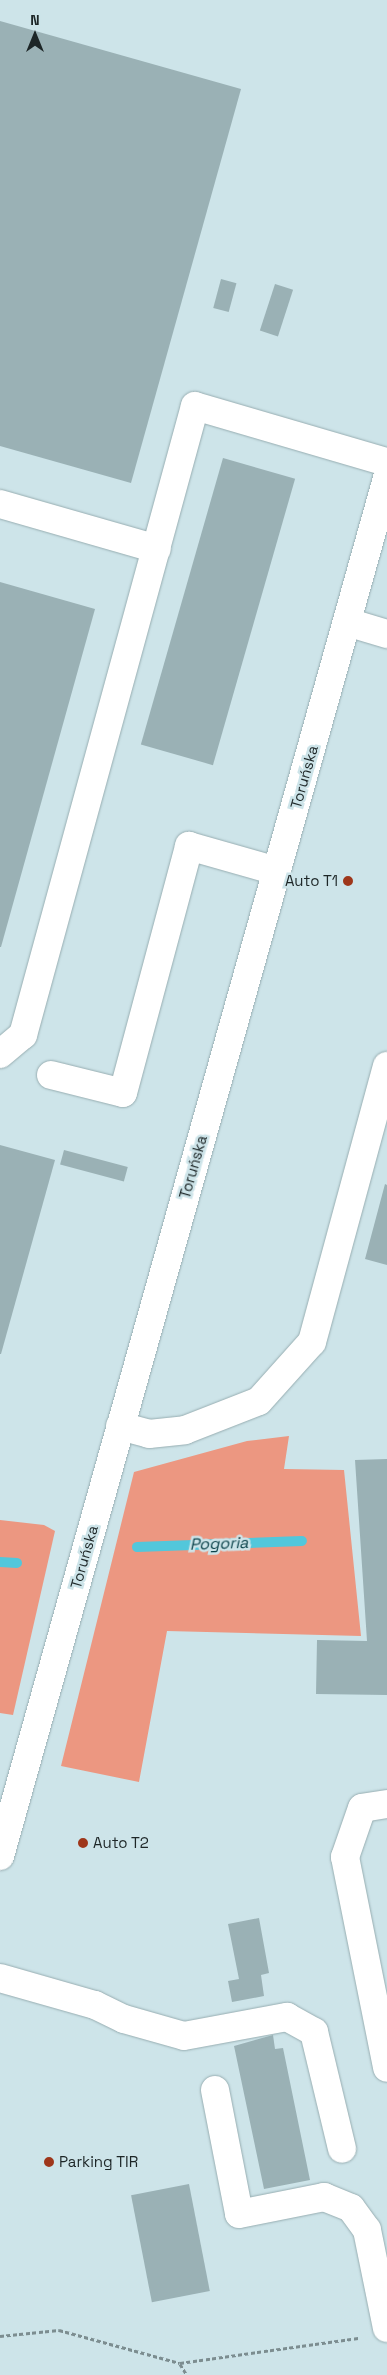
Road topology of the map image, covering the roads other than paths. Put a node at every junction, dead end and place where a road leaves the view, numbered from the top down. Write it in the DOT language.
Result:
graph roads {
  1 [pos="387,462"];
  2 [pos="387,478"];
  3 [pos="0,504"];
  4 [pos="157,549"];
  5 [pos="347,622"];
  6 [pos="387,634"];
  7 [pos="277,871"];
  8 [pos="0,1054"];
  9 [pos="387,1066"];
  10 [pos="51,1075"];
  11 [pos="120,1426"];
  12 [pos="387,1804"];
  13 [pos="0,1856"];
  14 [pos="0,1978"];
  15 [pos="387,2068"];
  16 [pos="215,2090"];
  17 [pos="342,2149"];
  18 [pos="377,2332"];
  1 -- 4 [label="street"];
  2 -- 5 [label="street, Toruńska"];
  3 -- 4 [label="street"];
  4 -- 8 [label="street"];
  5 -- 6 [label="street"];
  5 -- 7 [label="street, Toruńska"];
  7 -- 10 [label="street"];
  7 -- 11 [label="street, Toruńska"];
  9 -- 11 [label="street"];
  11 -- 13 [label="street, Toruńska"];
  12 -- 15 [label="street"];
  14 -- 17 [label="street"];
  16 -- 18 [label="street"];
}
